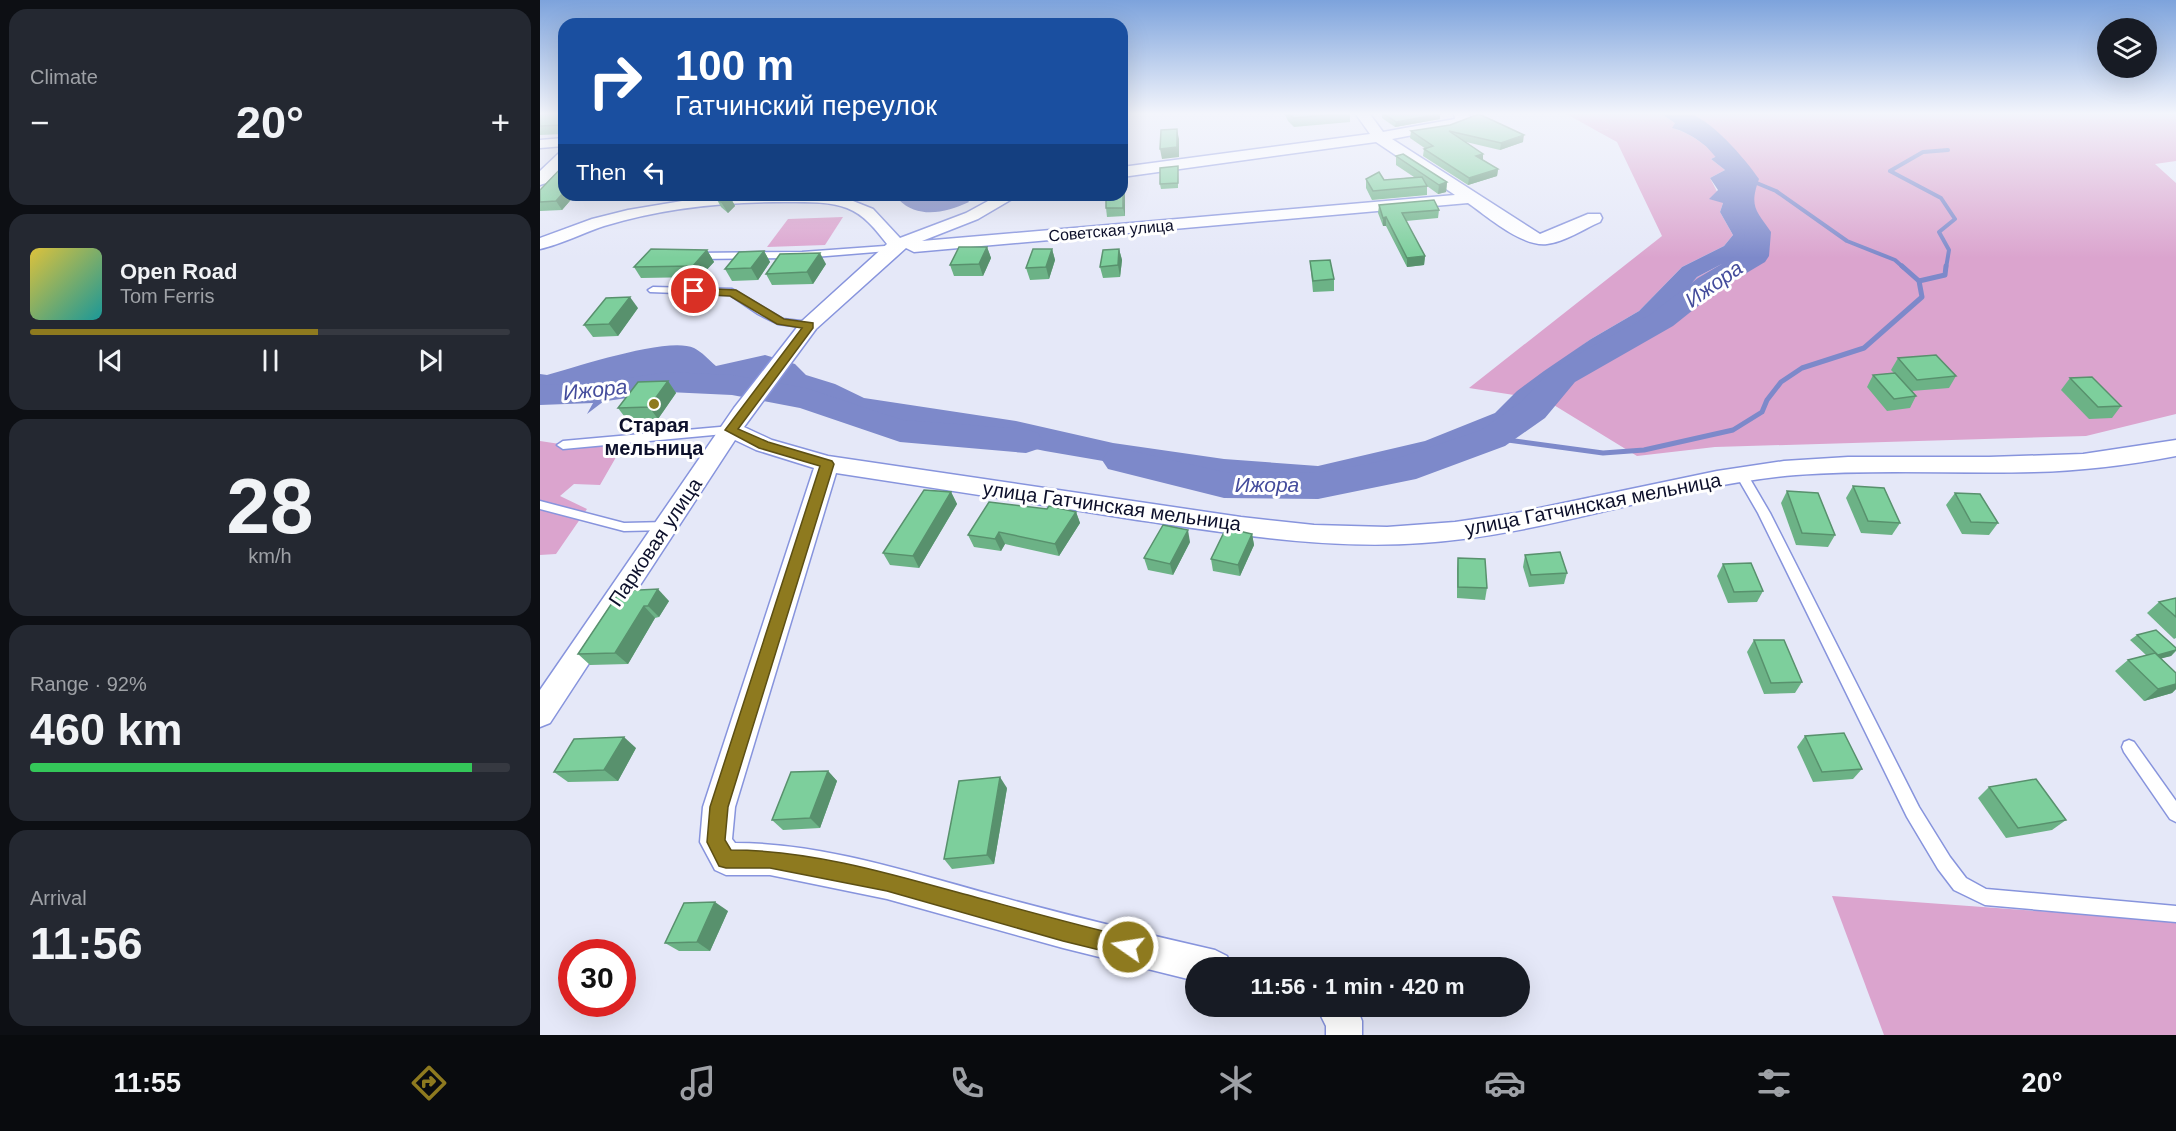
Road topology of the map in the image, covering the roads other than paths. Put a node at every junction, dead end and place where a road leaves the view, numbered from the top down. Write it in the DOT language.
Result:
graph roads {
  1 [pos="1201,161"];
  2 [pos="1416,161"];
  3 [pos="558,162"];
  4 [pos="1128,171"];
  5 [pos="540,180"];
  6 [pos="1472,198"];
  7 [pos="689,201"];
  8 [pos="836,201"];
  9 [pos="1000,201"];
  10 [pos="1594,218"];
  11 [pos="540,244"];
  12 [pos="891,247"];
  13 [pos="687,256"];
  14 [pos="653,290"];
  15 [pos="804,332"];
  16 [pos="736,421"];
  17 [pos="563,445"];
  18 [pos="2176,448"];
  19 [pos="828,464"];
  20 [pos="1742,475"];
  21 [pos="540,505"];
  22 [pos="667,526"];
  23 [pos="540,714"];
  24 [pos="2129,747"];
  25 [pos="2176,814"];
  26 [pos="2176,914"];
  27 [pos="1185,961"];
  28 [pos="1341,1017"];
  29 [pos="1344,1035"];
  1 -- 4 [label="street"];
  2 -- 6 [label="street"];
  3 -- 5 [label="street"];
  6 -- 10 [label="street"];
  6 -- 12 [label="street, Советская улица"];
  7 -- 11 [label="street"];
  8 -- 12 [label="street"];
  9 -- 12 [label="street"];
  12 -- 13 [label="lane, Советская улица"];
  12 -- 15 [label="street, Парковая улица"];
  14 -- 15 [label="lane"];
  15 -- 16 [label="street, Парковая улица"];
  16 -- 17 [label="lane"];
  16 -- 19 [label="street, улица Гатчинская мельница"];
  16 -- 22 [label="street, Парковая улица"];
  18 -- 20 [label="street, улица Гатчинская мельница"];
  19 -- 20 [label="street, улица Гатчинская мельница"];
  19 -- 27 [label="street"];
  20 -- 26 [label="lane"];
  21 -- 22 [label="lane"];
  22 -- 23 [label="street, Парковая улица"];
  24 -- 25 [label="lane"];
  28 -- 29 [label="street"];
}
